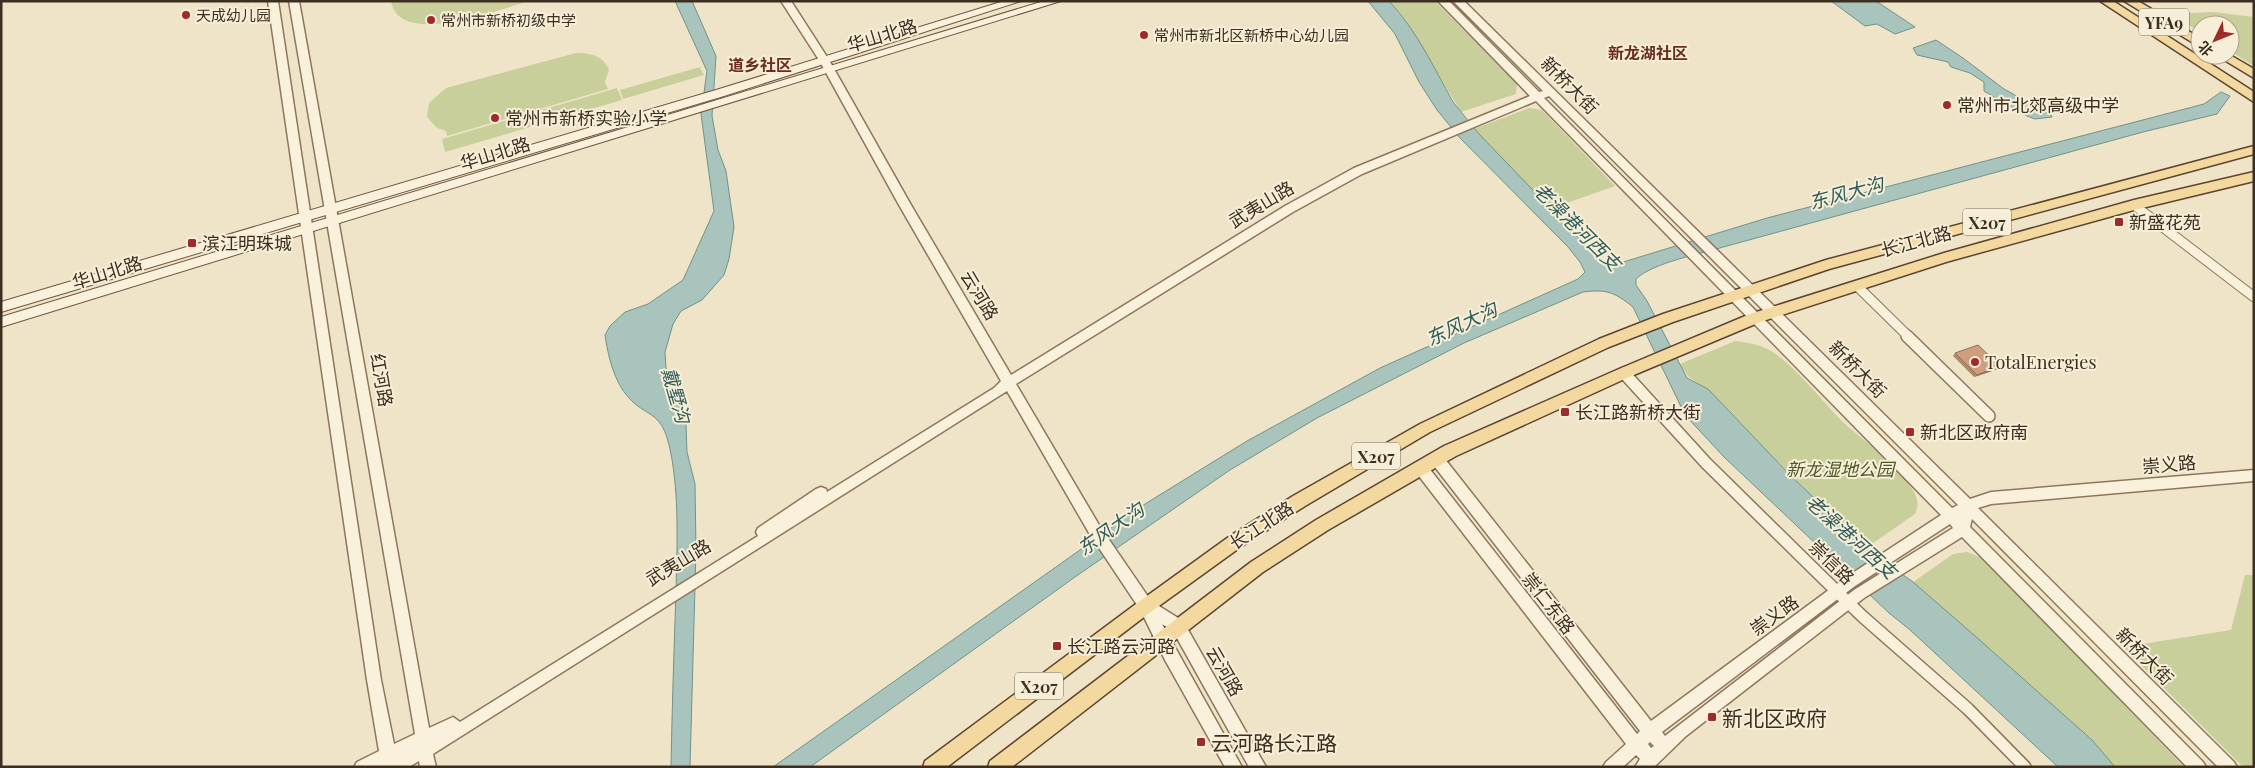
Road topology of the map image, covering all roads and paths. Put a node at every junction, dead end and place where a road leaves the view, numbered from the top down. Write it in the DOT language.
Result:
graph roads {
  1 [pos="273,1"];
  2 [pos="294,1"];
  3 [pos="786,1"];
  4 [pos="1016,1"];
  5 [pos="1056,1"];
  6 [pos="1443,1"];
  7 [pos="1458,1"];
  8 [pos="2104,1"];
  9 [pos="2129,1"];
  10 [pos="2190,37"];
  11 [pos="827,65"];
  12 [pos="2239,65"];
  13 [pos="2254,74"];
  14 [pos="1549,92"];
  15 [pos="1537,96"];
  16 [pos="2251,98"];
  17 [pos="692,106"];
  18 [pos="2254,144"];
  19 [pos="2248,151"];
  20 [pos="2254,176"];
  21 [pos="2134,205"];
  22 [pos="333,215"];
  23 [pos="307,222"];
  24 [pos="1857,286"];
  25 [pos="1752,290"];
  26 [pos="1733,296"];
  27 [pos="2254,297"];
  28 [pos="1,307"];
  29 [pos="1774,312"];
  30 [pos="1755,318"];
  31 [pos="1,322"];
  32 [pos="1628,372"];
  33 [pos="1009,382"];
  34 [pos="1989,416"];
  35 [pos="1436,458"];
  36 [pos="1420,467"];
  37 [pos="2254,475"];
  38 [pos="1968,505"];
  39 [pos="1952,516"];
  40 [pos="1963,529"];
  41 [pos="1838,592"];
  42 [pos="1853,593"];
  43 [pos="1146,606"];
  44 [pos="1178,626"];
  45 [pos="1162,639"];
  46 [pos="1650,731"];
  47 [pos="1636,743"];
  48 [pos="424,745"];
  49 [pos="1665,746"];
  50 [pos="390,763"];
  51 [pos="1647,763"];
  52 [pos="362,767"];
  53 [pos="428,767"];
  54 [pos="932,767"];
  55 [pos="997,767"];
  56 [pos="1234,767"];
  57 [pos="1258,767"];
  58 [pos="1611,767"];
  59 [pos="2026,767"];
  60 [pos="2198,767"];
  61 [pos="2229,767"];
  1 -- 23 [label="street"];
  2 -- 22 [label="street, 红河路"];
  3 -- 11 [label="street, 云河路"];
  4 -- 11 [label="main road, 华山北路"];
  5 -- 11 [label="main road, 华山北路"];
  6 -- 15 [label="street, 新桥大街"];
  7 -- 14 [label="street, 新桥大街"];
  8 -- 16 [label="main road, YFA9"];
  9 -- 10 [label="main road, YFA9"];
  11 -- 17 [label="main road, 华山北路"];
  11 -- 33 [label="street, 云河路"];
  12 -- 13 [label="main road"];
  14 -- 15 [label="street, 武夷山路"];
  14 -- 25 [label="street, 新桥大街"];
  15 -- 26 [label="street, 新桥大街"];
  15 -- 33 [label="street, 武夷山路"];
  17 -- 22 [label="main road, 华山北路"];
  18 -- 19 [label="main road, 长江北路"];
  19 -- 25 [label="main road, 长江北路 / X207"];
  20 -- 21 [label="main road, 长江北路 / X207"];
  21 -- 24 [label="main road, 长江北路 / X207"];
  21 -- 27 [label="street"];
  22 -- 23 [label="main road, 华山北路"];
  22 -- 48 [label="street, 红河路"];
  23 -- 28 [label="main road, 华山北路"];
  23 -- 31 [label="main road, 华山北路"];
  23 -- 50 [label="street"];
  24 -- 29 [label="main road, 长江北路 / X207"];
  24 -- 34 [label="street"];
  25 -- 26 [label="main road, 长江北路 / X207"];
  25 -- 29 [label="street, 新桥大街"];
  26 -- 30 [label="street, 新桥大街"];
  26 -- 43 [label="main road, 长江北路 / X207"];
  29 -- 30 [label="main road, 长江北路"];
  29 -- 38 [label="street, 新桥大街"];
  30 -- 32 [label="main road, 长江北路"];
  30 -- 39 [label="street, 新桥大街"];
  32 -- 35 [label="main road, 长江北路 / X207"];
  32 -- 41 [label="street, 崇信路"];
  33 -- 43 [label="street, 云河路"];
  33 -- 48 [label="street, 武夷山路"];
  35 -- 36 [label="main road, 长江北路 / X207"];
  35 -- 46 [label="street, 崇仁东路"];
  36 -- 44 [label="main road, 长江北路 / X207"];
  36 -- 47 [label="street, 崇仁东路"];
  37 -- 38 [label="street, 崇义路"];
  38 -- 39 [label="street, 崇义路"];
  38 -- 40 [label="street"];
  38 -- 61 [label="street, 新桥大街"];
  39 -- 40 [label="street, 新桥大街"];
  39 -- 42 [label="street, 崇义路"];
  40 -- 42 [label="street, 崇义路"];
  40 -- 60 [label="street, 新桥大街"];
  41 -- 42 [label="street, 崇义路"];
  41 -- 46 [label="street, 崇义路"];
  42 -- 49 [label="street, 崇义路"];
  42 -- 59 [label="street, 崇信路"];
  43 -- 44 [label="street, 云河路"];
  43 -- 45 [label="street, 云河路"];
  43 -- 54 [label="main road, 长江北路 / X207"];
  44 -- 45 [label="main road, 长江北路 / X207"];
  44 -- 57 [label="street, 云河路"];
  45 -- 55 [label="main road, 长江北路 / X207"];
  45 -- 56 [label="street, 云河路"];
  46 -- 47 [label="street, 崇义路"];
  46 -- 49 [label="street, 崇仁东路"];
  47 -- 51 [label="street, 崇仁东路"];
  47 -- 58 [label="street, 崇义路"];
  48 -- 50 [label="street, 武夷山路"];
  48 -- 53 [label="street, 红河路"];
  49 -- 51 [label="street, 崇义路"];
  50 -- 52 [label="street, 武夷山路"];
}
